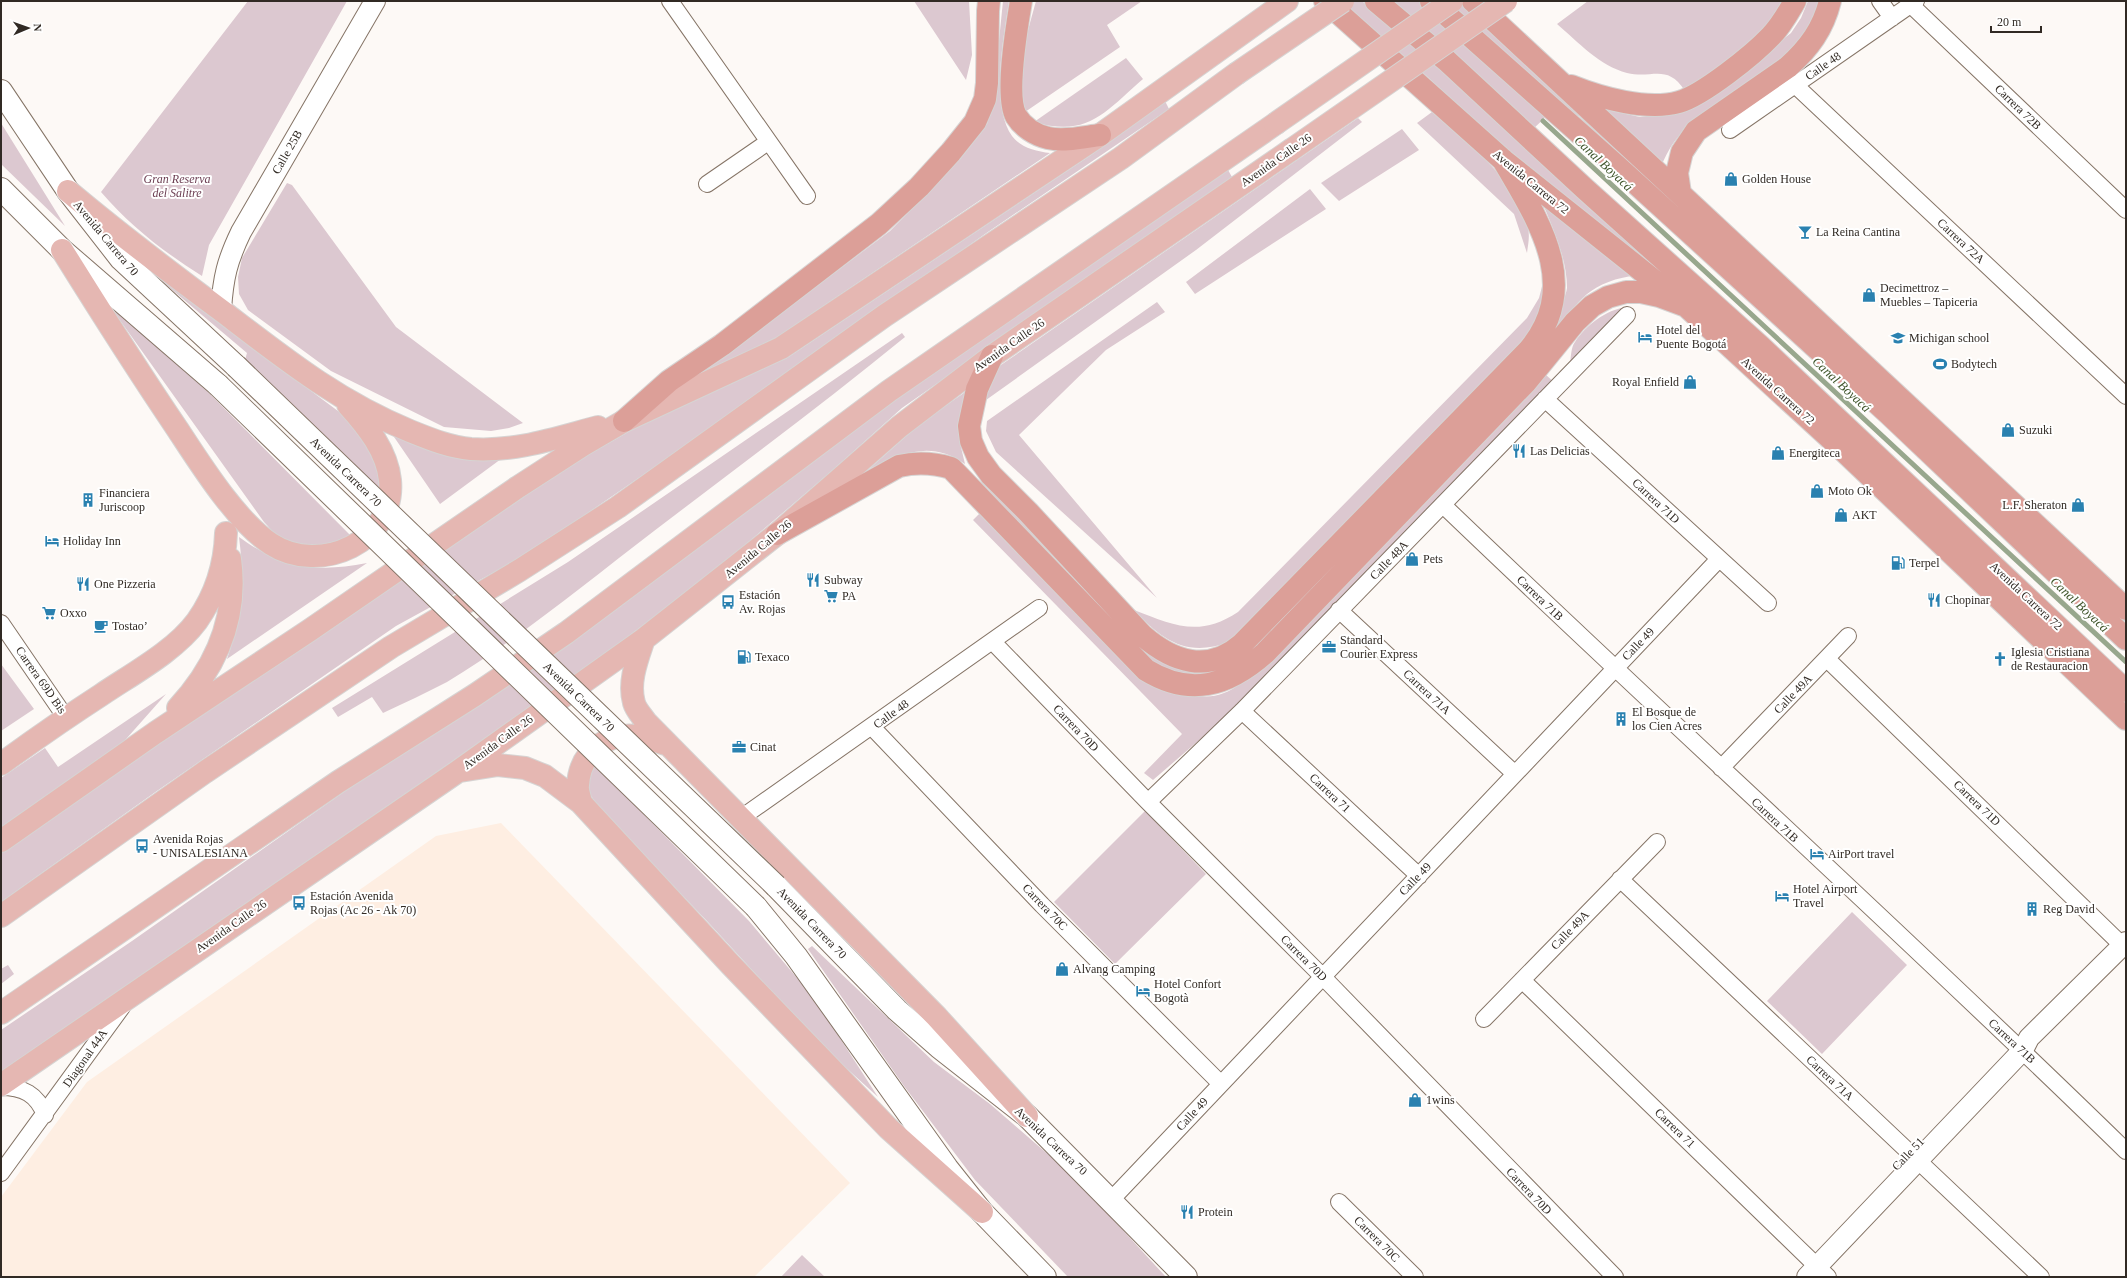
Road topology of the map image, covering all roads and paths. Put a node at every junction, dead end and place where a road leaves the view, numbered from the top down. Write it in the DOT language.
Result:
graph roads {
  1 [pos="376,1"];
  2 [pos="670,1"];
  3 [pos="990,1"];
  4 [pos="1021,1"];
  5 [pos="1287,1"];
  6 [pos="1325,1"];
  7 [pos="1343,1"];
  8 [pos="1376,1"];
  9 [pos="1431,1"];
  10 [pos="1452,1"];
  11 [pos="1473,1"];
  12 [pos="1506,1"];
  13 [pos="1795,1"];
  14 [pos="1830,1"];
  15 [pos="1880,1"];
  16 [pos="1913,3"];
  17 [pos="1892,18"];
  18 [pos="1561,81"];
  19 [pos="1795,85"];
  20 [pos="1,91"];
  21 [pos="1730,130"];
  22 [pos="1100,135"];
  23 [pos="768,142"];
  24 [pos="1503,160"];
  25 [pos="707,184"];
  26 [pos="1,189"];
  27 [pos="68,191"];
  28 [pos="1680,193"];
  29 [pos="807,196"];
  30 [pos="2126,210"];
  31 [pos="62,250"];
  32 [pos="1686,306"];
  33 [pos="221,310"];
  34 [pos="1627,315"];
  35 [pos="1830,333"];
  36 [pos="992,356"];
  37 [pos="1849,378"];
  38 [pos="2126,396"];
  39 [pos="342,398"];
  40 [pos="1545,399"];
  41 [pos="624,420"];
  42 [pos="211,480"];
  43 [pos="1443,505"];
  44 [pos="226,533"];
  45 [pos="777,534"];
  46 [pos="1719,559"];
  47 [pos="1768,602"];
  48 [pos="1039,608"];
  49 [pos="2126,609"];
  50 [pos="1339,610"];
  51 [pos="1,623"];
  52 [pos="1848,636"];
  53 [pos="644,639"];
  54 [pos="2126,639"];
  55 [pos="992,641"];
  56 [pos="1827,659"];
  57 [pos="1615,670"];
  58 [pos="2072,670"];
  59 [pos="2118,684"];
  60 [pos="1242,711"];
  61 [pos="66,718"];
  62 [pos="2126,720"];
  63 [pos="872,727"];
  64 [pos="155,733"];
  65 [pos="666,744"];
  66 [pos="1,764"];
  67 [pos="1721,768"];
  68 [pos="457,772"];
  69 [pos="1515,774"];
  70 [pos="1148,802"];
  71 [pos="581,803"];
  72 [pos="741,818"];
  73 [pos="1,841"];
  74 [pos="1657,842"];
  75 [pos="1419,876"];
  76 [pos="1620,879"];
  77 [pos="1,916"];
  78 [pos="2125,945"];
  79 [pos="1323,976"];
  80 [pos="1522,980"];
  81 [pos="126,1000"];
  82 [pos="1,1013"];
  83 [pos="1484,1019"];
  84 [pos="2022,1044"];
  85 [pos="1221,1084"];
  86 [pos="1,1086"];
  87 [pos="45,1115"];
  88 [pos="1027,1116"];
  89 [pos="2126,1151"];
  90 [pos="1914,1157"];
  91 [pos="1,1173"];
  92 [pos="1112,1199"];
  93 [pos="1339,1202"];
  94 [pos="982,1212"];
  95 [pos="1815,1270"];
  96 [pos="1045,1277"];
  97 [pos="1186,1277"];
  98 [pos="1415,1277"];
  99 [pos="1615,1277"];
  100 [pos="1792,1277"];
  101 [pos="2041,1277"];
  1 -- 33 [label="street, Calle 25B"];
  2 -- 23 [label="street"];
  3 -- 41 [label="highway"];
  4 -- 22 [label="highway"];
  5 -- 22 [label="main road"];
  6 -- 24 [label="highway, Avenida Carrera 72"];
  7 -- 77 [label="main road, bridge"];
  8 -- 59 [label="highway, Avenida Carrera 72"];
  9 -- 37 [label="highway"];
  10 -- 82 [label="main road, bridge"];
  11 -- 18 [label="highway"];
  12 -- 36 [label="main road, Avenida Calle 26, bridge"];
  13 -- 18 [label="highway"];
  14 -- 28 [label="highway"];
  15 -- 17 [label="street"];
  16 -- 17 [label="street, Calle 48"];
  16 -- 30 [label="street, Carrera 72B"];
  17 -- 19 [label="street, Calle 48"];
  18 -- 28 [label="highway"];
  19 -- 21 [label="street, Calle 48"];
  19 -- 38 [label="street, Carrera 72A"];
  20 -- 27 [label="main road, Avenida Carrera 70"];
  22 -- 41 [label="main road"];
  23 -- 25 [label="street"];
  23 -- 29 [label="street"];
  24 -- 32 [label="highway, Avenida Carrera 72"];
  24 -- 36 [label="highway"];
  26 -- 31 [label="main road"];
  27 -- 33 [label="main road"];
  27 -- 88 [label="main road, Avenida Carrera 70, bridge"];
  28 -- 35 [label="highway"];
  31 -- 42 [label="main road"];
  31 -- 94 [label="main road, bridge"];
  32 -- 45 [label="highway"];
  32 -- 58 [label="highway, Avenida Carrera 72"];
  33 -- 39 [label="main road"];
  34 -- 40 [label="street, Calle 48A"];
  35 -- 37 [label="highway"];
  35 -- 49 [label="highway"];
  36 -- 45 [label="main road, Avenida Calle 26"];
  37 -- 54 [label="highway"];
  39 -- 41 [label="main road"];
  39 -- 42 [label="main road"];
  40 -- 43 [label="street, Calle 48A"];
  40 -- 46 [label="street, Carrera 71D"];
  41 -- 64 [label="main road"];
  42 -- 44 [label="main road"];
  43 -- 50 [label="street, Calle 48A"];
  43 -- 57 [label="street, Carrera 71B"];
  44 -- 61 [label="main road"];
  44 -- 64 [label="main road"];
  45 -- 53 [label="main road, Avenida Calle 26"];
  46 -- 47 [label="street, Carrera 71D"];
  46 -- 57 [label="street, Calle 49"];
  48 -- 55 [label="street, Calle 48"];
  50 -- 60 [label="street, Calle 48A"];
  50 -- 69 [label="street, Carrera 71A"];
  51 -- 61 [label="street, Carrera 69D Bis"];
  52 -- 56 [label="street, Calle 49A"];
  53 -- 65 [label="main road"];
  53 -- 68 [label="main road, Avenida Calle 26"];
  55 -- 63 [label="street, Calle 48"];
  55 -- 70 [label="street, Carrera 70D"];
  56 -- 67 [label="street, Calle 49A"];
  56 -- 78 [label="street, Carrera 71D"];
  57 -- 67 [label="street, Carrera 71B"];
  57 -- 69 [label="street, Calle 49"];
  58 -- 59 [label="highway"];
  58 -- 62 [label="highway, Avenida Carrera 72"];
  60 -- 70 [label="street, Calle 48A"];
  60 -- 75 [label="street, Carrera 71"];
  61 -- 66 [label="main road"];
  63 -- 72 [label="street, Calle 48"];
  63 -- 85 [label="street, Carrera 70C"];
  64 -- 73 [label="main road"];
  65 -- 71 [label="main road"];
  65 -- 72 [label="main road"];
  67 -- 84 [label="street, Carrera 71B"];
  68 -- 71 [label="main road"];
  68 -- 81 [label="main road, Avenida Calle 26"];
  69 -- 75 [label="street, Calle 49"];
  70 -- 79 [label="street, Carrera 70D"];
  71 -- 94 [label="main road"];
  72 -- 88 [label="main road"];
  74 -- 76 [label="street, Calle 49A"];
  75 -- 79 [label="street, Calle 49"];
  76 -- 80 [label="street, Calle 49A"];
  76 -- 90 [label="street, Carrera 71A"];
  78 -- 84 [label="street, Calle 51"];
  79 -- 85 [label="street, Calle 49"];
  79 -- 99 [label="street, Carrera 70D"];
  80 -- 83 [label="street, Calle 49A"];
  80 -- 95 [label="street, Carrera 71"];
  81 -- 86 [label="main road, Avenida Calle 26"];
  81 -- 87 [label="street, Diagonal 44A"];
  84 -- 89 [label="street, Carrera 71B"];
  84 -- 90 [label="street, Calle 51"];
  85 -- 92 [label="street, Calle 49"];
  86 -- 87 [label="street"];
  87 -- 91 [label="street, Diagonal 44A"];
  88 -- 92 [label="main road, Avenida Carrera 70"];
  90 -- 95 [label="street, Calle 51"];
  90 -- 101 [label="street, Carrera 71A"];
  92 -- 97 [label="main road, Avenida Carrera 70"];
  93 -- 98 [label="street, Carrera 70C"];
  94 -- 96 [label="main road"];
  95 -- 100 [label="street, Calle 51"];
}
